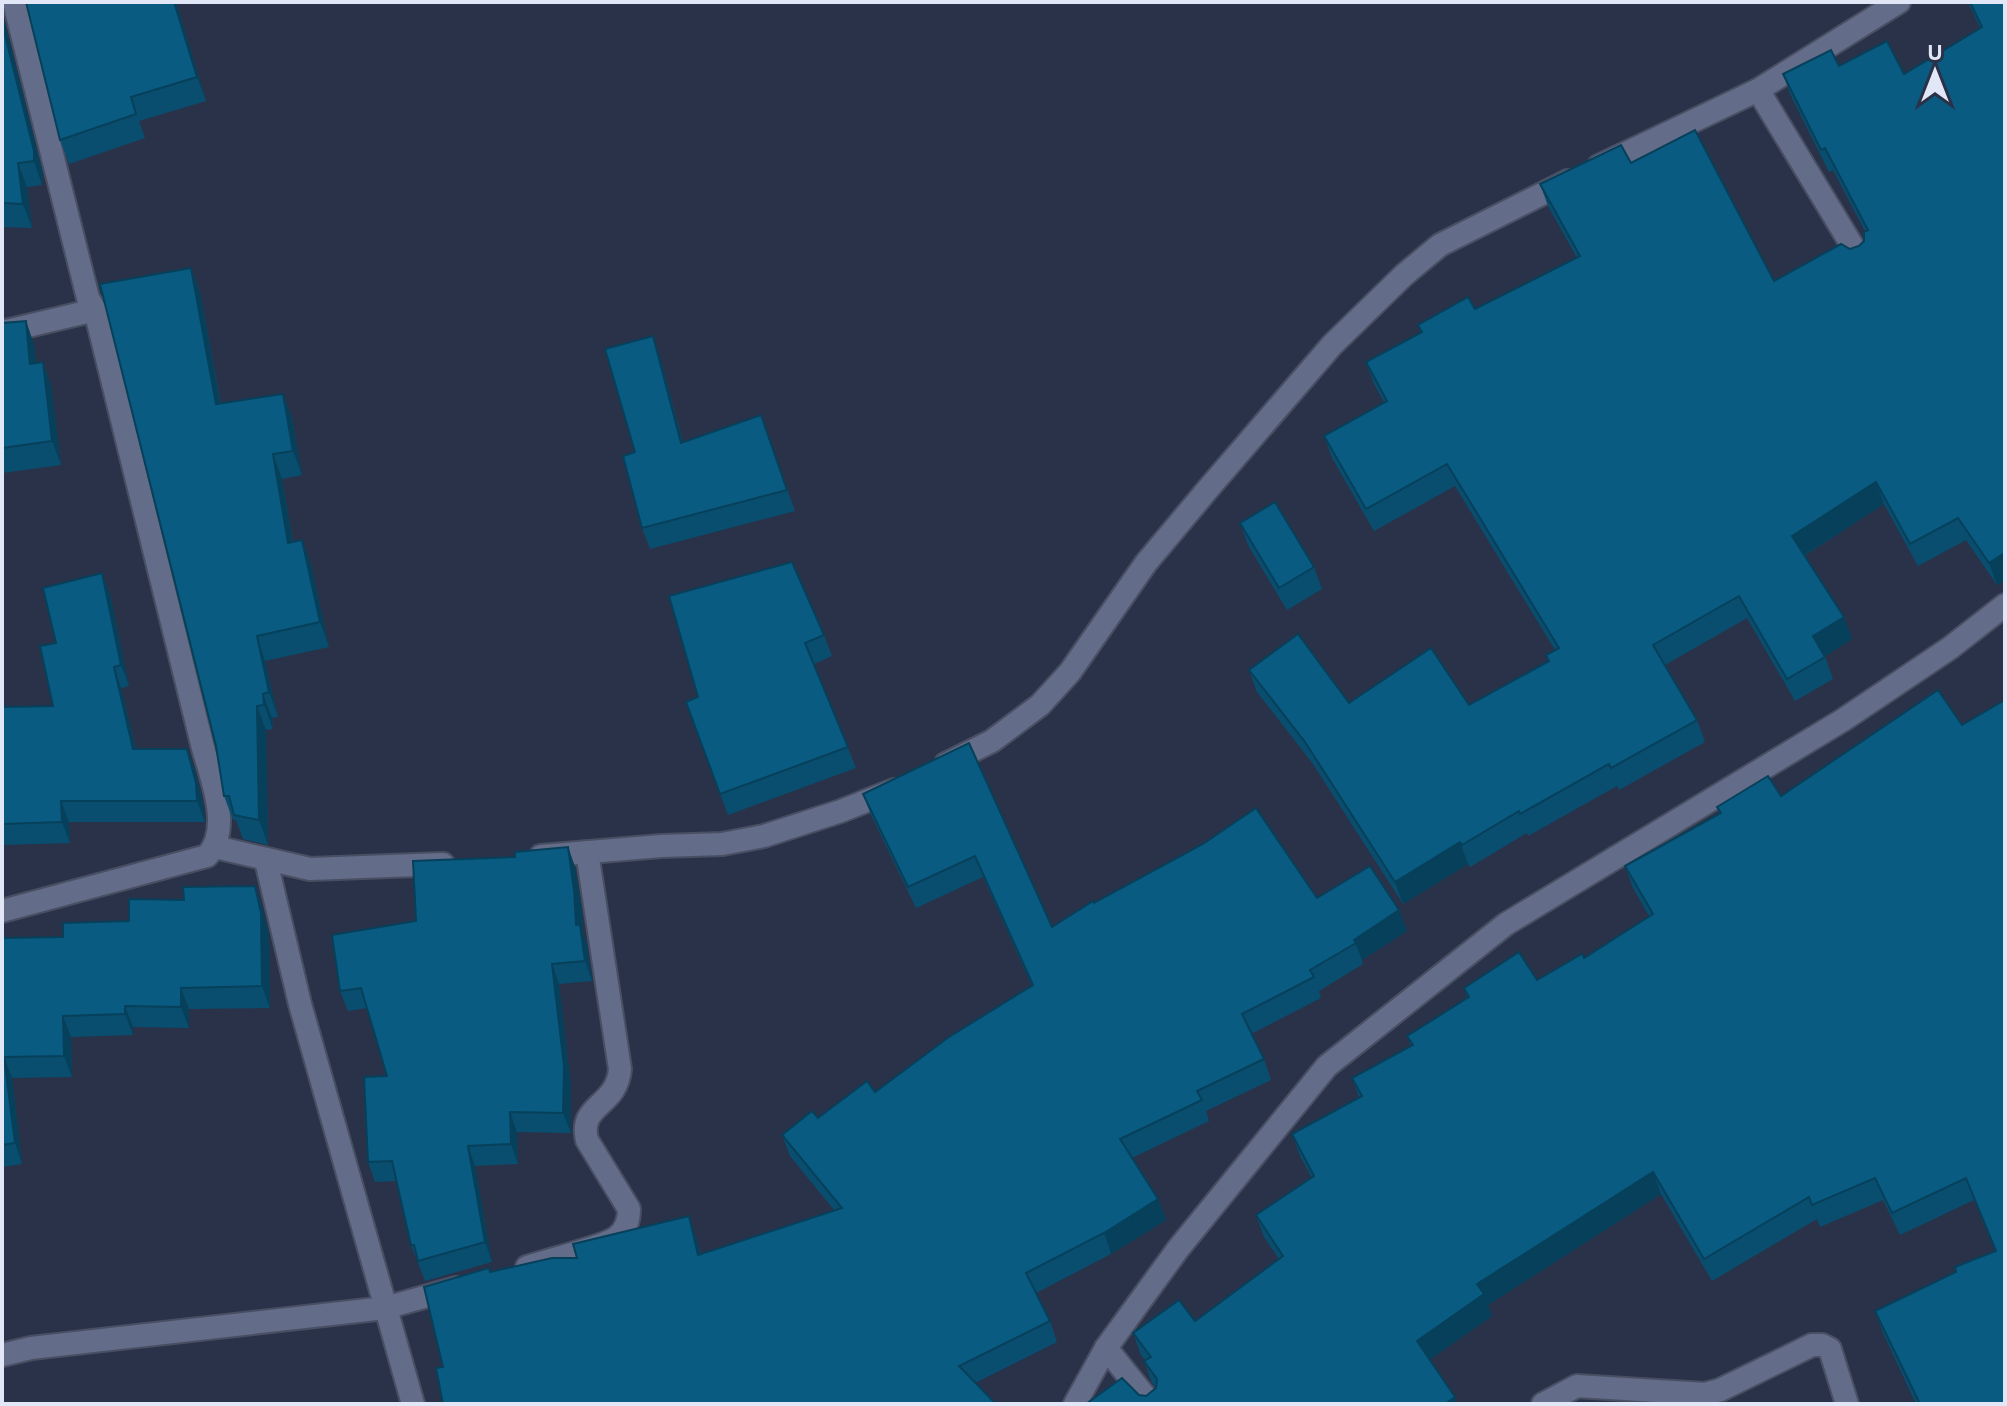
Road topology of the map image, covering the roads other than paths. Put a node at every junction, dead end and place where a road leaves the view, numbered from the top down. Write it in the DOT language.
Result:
graph roads {
  1 [pos="14,2"];
  2 [pos="1899,2"];
  3 [pos="1758,90"];
  4 [pos="1859,257"];
  5 [pos="95,310"];
  6 [pos="2,332"];
  7 [pos="2005,605"];
  8 [pos="215,847"];
  9 [pos="587,852"];
  10 [pos="527,857"];
  11 [pos="266,861"];
  12 [pos="459,863"];
  13 [pos="2,911"];
  14 [pos="509,1272"];
  15 [pos="482,1280"];
  16 [pos="385,1308"];
  17 [pos="1106,1348"];
  18 [pos="2,1355"];
  19 [pos="413,1404"];
  20 [pos="1075,1404"];
  21 [pos="1151,1404"];
  22 [pos="1543,1404"];
  23 [pos="1847,1404"];
  1 -- 5 [label="street"];
  2 -- 3 [label="street"];
  3 -- 4 [label="street"];
  3 -- 9 [label="street"];
  5 -- 6 [label="street"];
  5 -- 8 [label="street"];
  7 -- 17 [label="street"];
  8 -- 11 [label="street"];
  8 -- 13 [label="street"];
  9 -- 10 [label="street"];
  9 -- 14 [label="street"];
  11 -- 12 [label="street"];
  11 -- 16 [label="street"];
  15 -- 16 [label="street"];
  16 -- 18 [label="street"];
  16 -- 19 [label="street"];
  17 -- 20 [label="street"];
  17 -- 21 [label="street"];
  22 -- 23 [label="street"];
}
